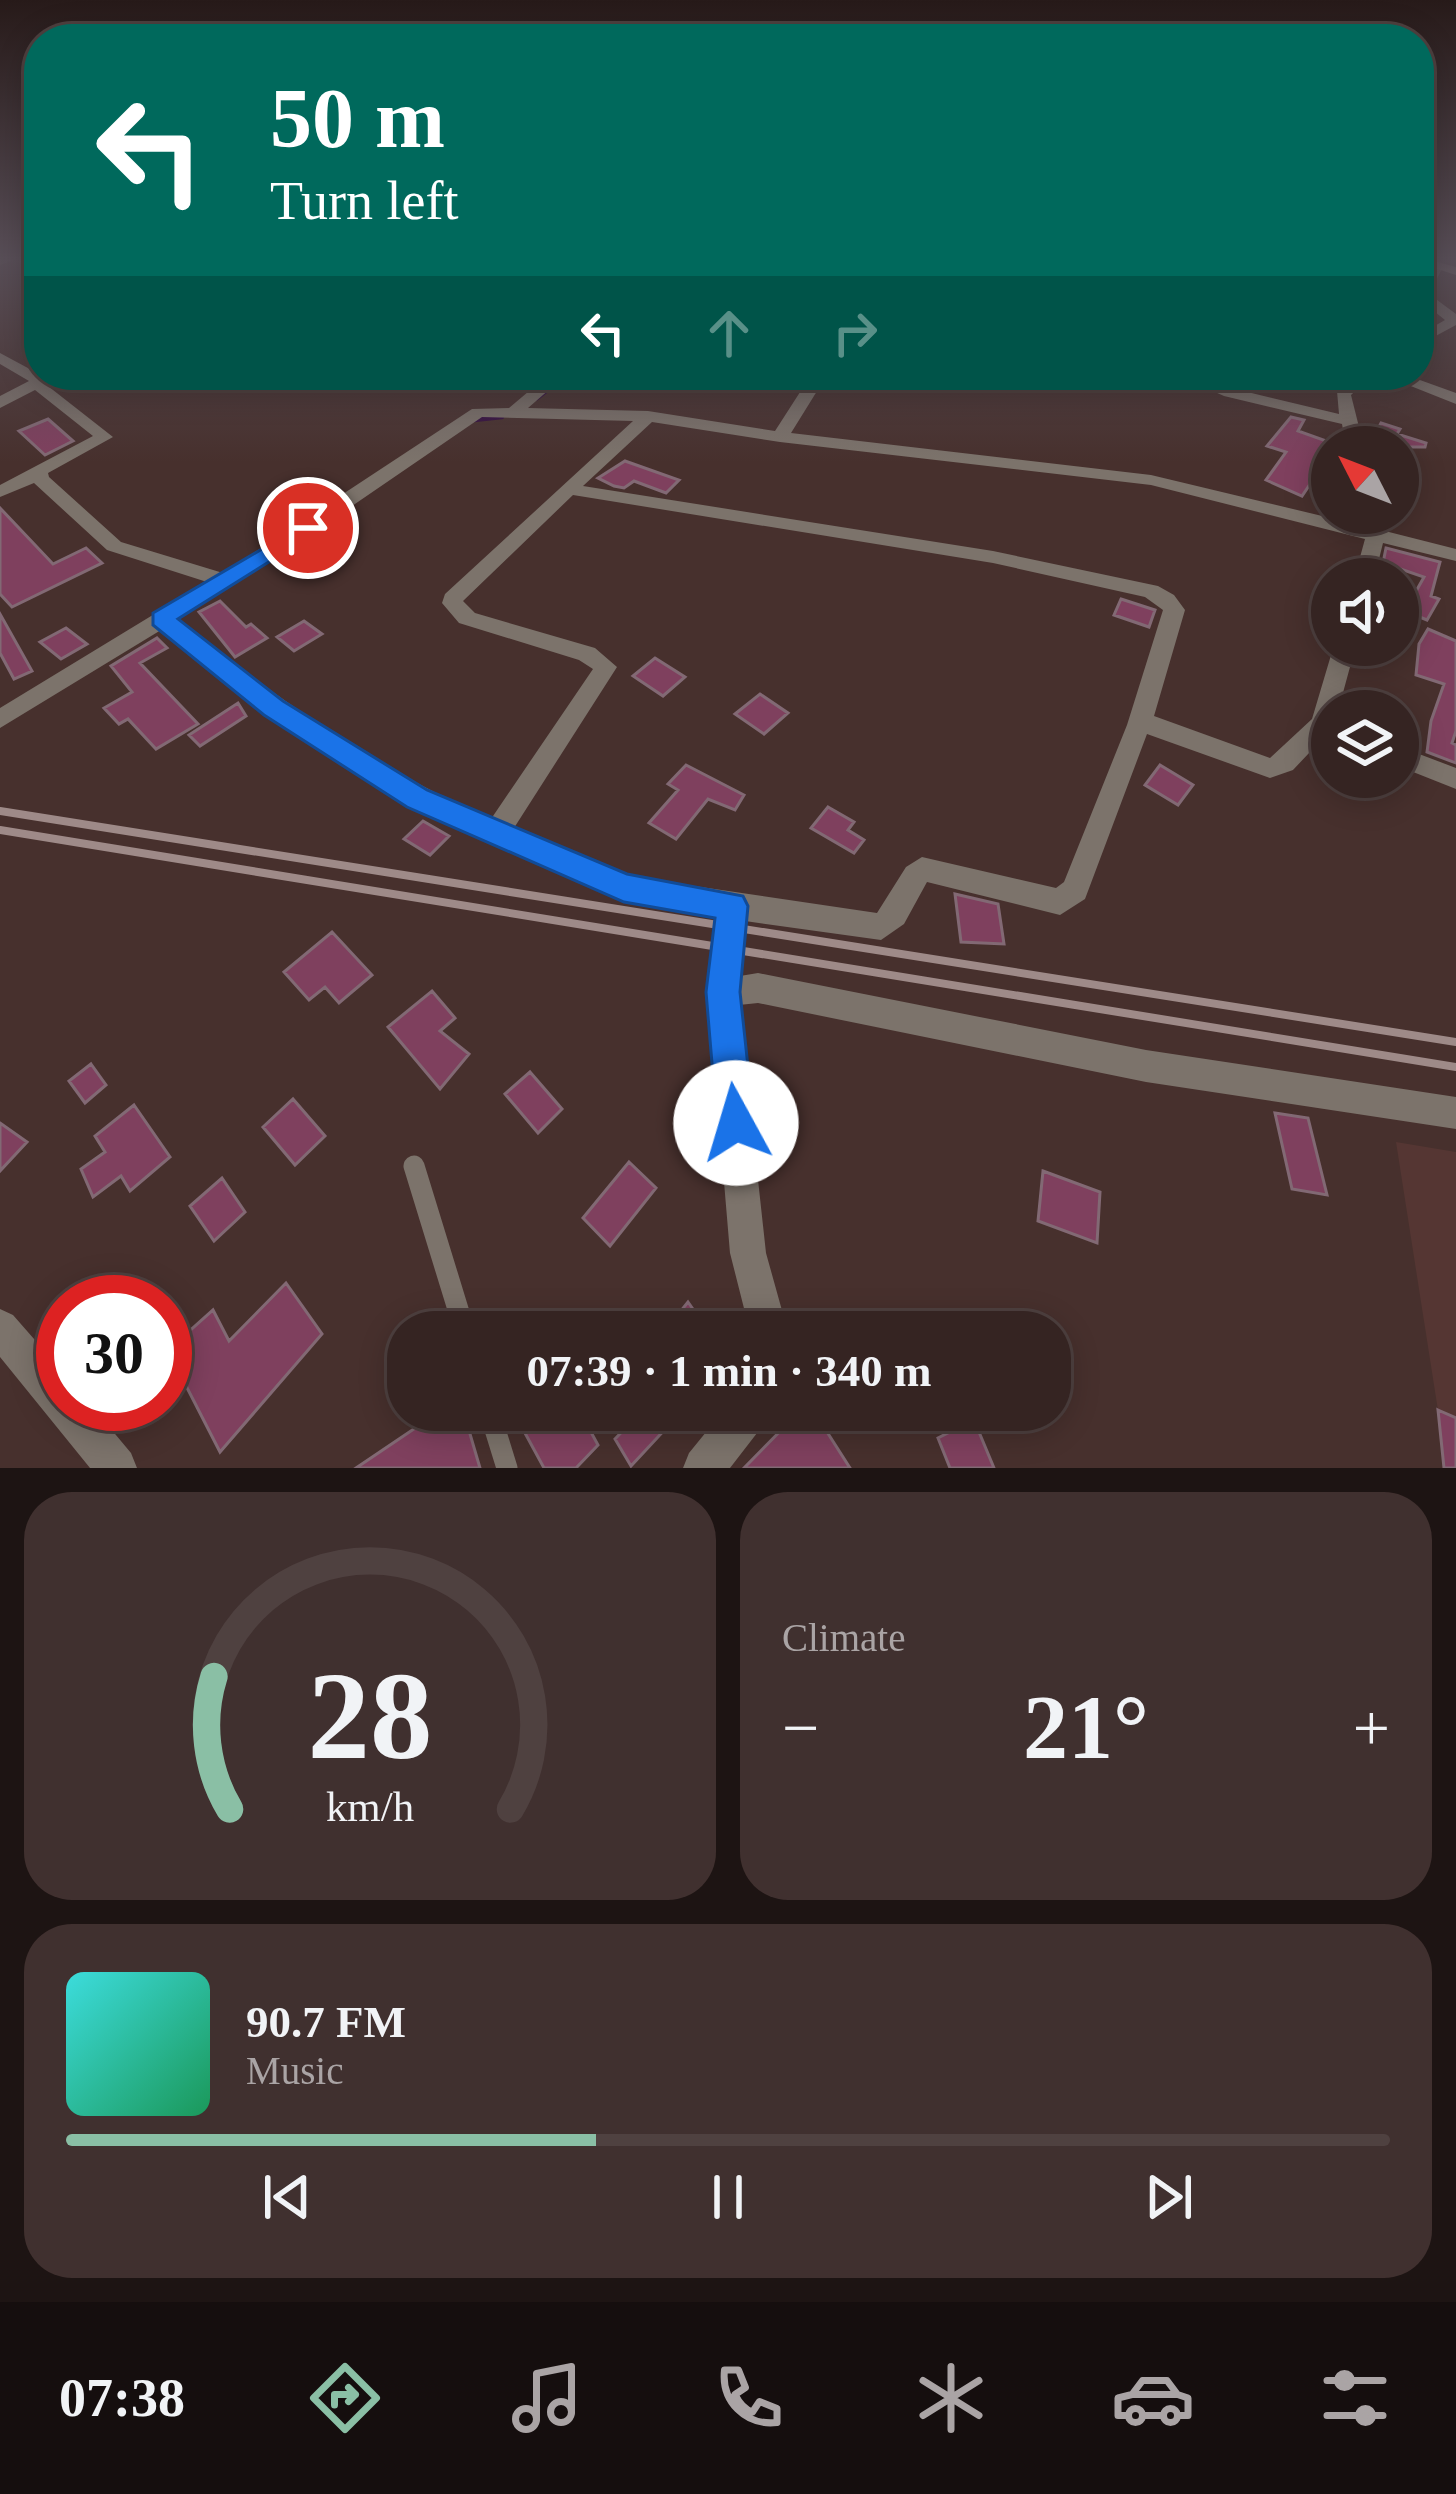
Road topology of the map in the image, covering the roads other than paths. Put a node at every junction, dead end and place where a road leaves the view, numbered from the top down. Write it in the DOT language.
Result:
graph roads {
  1 [pos="51,390"];
  2 [pos="540,390"];
  3 [pos="809,390"];
  4 [pos="1222,390"];
  5 [pos="1347,390"];
  6 [pos="517,410"];
  7 [pos="648,416"];
  8 [pos="1348,421"];
  9 [pos="1349,426"];
  10 [pos="780,436"];
  11 [pos="37,475"];
  12 [pos="570,489"];
  13 [pos="0,492"];
  14 [pos="1376,536"];
  15 [pos="1456,555"];
  16 [pos="1370,558"];
  17 [pos="224,581"];
  18 [pos="161,619"];
  19 [pos="0,719"];
  20 [pos="1139,724"];
  21 [pos="1311,740"];
  22 [pos="1419,764"];
  23 [pos="1456,779"];
  24 [pos="497,832"];
  25 [pos="732,906"];
  26 [pos="723,992"];
  27 [pos="1456,1113"];
  28 [pos="414,1166"];
  29 [pos="459,1311"];
  30 [pos="764,1311"];
  31 [pos="0,1328"];
  32 [pos="36,1370"];
  33 [pos="86,1431"];
  34 [pos="496,1431"];
  35 [pos="733,1431"];
  36 [pos="116,1468"];
  37 [pos="507,1468"];
  38 [pos="704,1468"];
  1 -- 11 [label="street"];
  2 -- 6 [label="street"];
  3 -- 10 [label="street"];
  4 -- 8 [label="street"];
  5 -- 8 [label="street"];
  6 -- 7 [label="street"];
  6 -- 17 [label="street"];
  7 -- 10 [label="street"];
  7 -- 12 [label="street"];
  8 -- 9 [label="street"];
  10 -- 14 [label="street"];
  11 -- 13 [label="street"];
  11 -- 17 [label="street"];
  12 -- 20 [label="street"];
  12 -- 24 [label="street"];
  14 -- 15 [label="street"];
  14 -- 16 [label="street"];
  17 -- 18 [label="street"];
  18 -- 19 [label="street"];
  18 -- 24 [label="street"];
  20 -- 21 [label="street"];
  20 -- 25 [label="street"];
  22 -- 23 [label="street"];
  24 -- 25 [label="street"];
  25 -- 26 [label="street"];
  26 -- 27 [label="street"];
  26 -- 30 [label="street"];
  28 -- 29 [label="lane"];
  31 -- 32 [label="street"];
  33 -- 36 [label="street"];
  34 -- 37 [label="lane"];
  35 -- 38 [label="street"];
}
